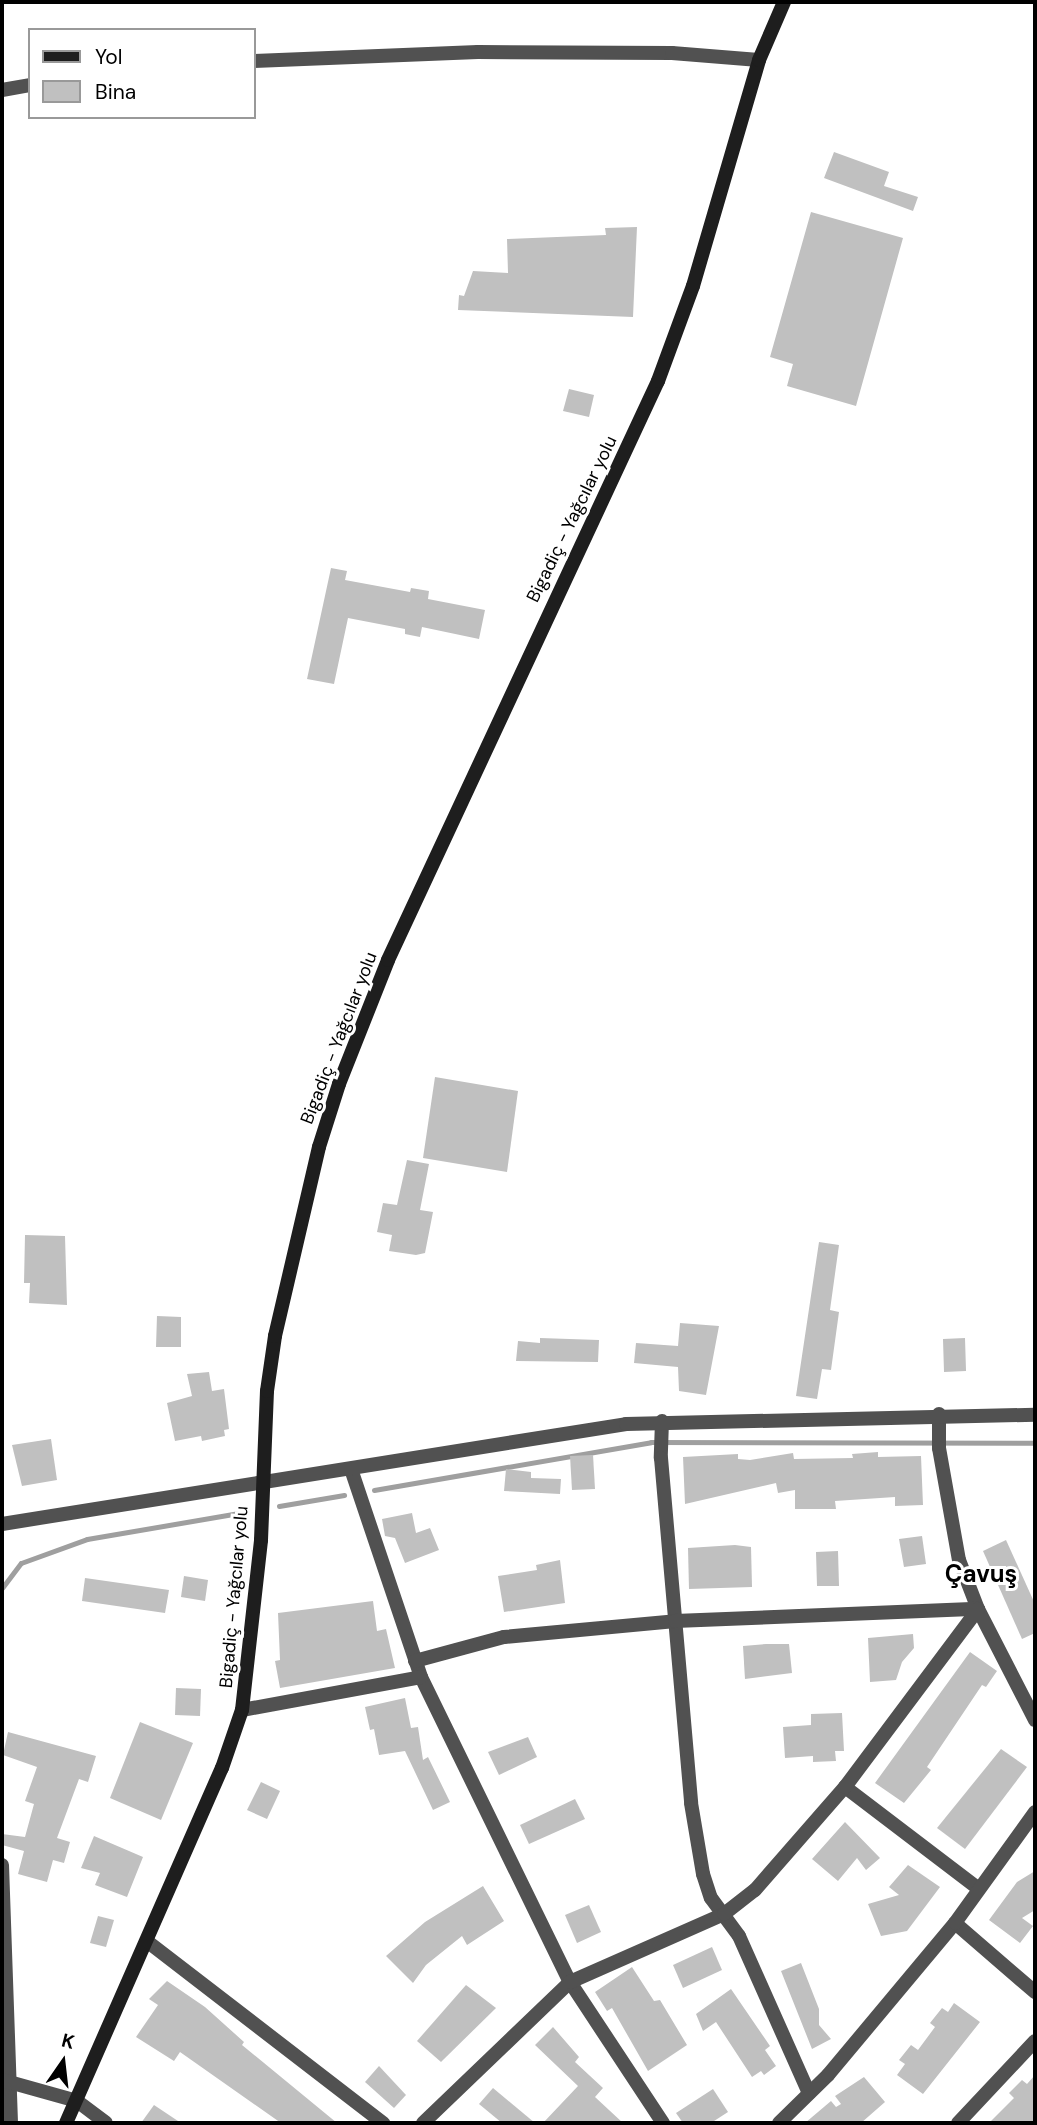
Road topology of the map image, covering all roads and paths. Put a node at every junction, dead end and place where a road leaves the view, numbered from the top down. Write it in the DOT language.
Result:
graph roads {
  1 [pos="783,2"];
  2 [pos="759,60"];
  3 [pos="256,61"];
  4 [pos="28,85"];
  5 [pos="2,90"];
  6 [pos="1035,1415"];
  7 [pos="939,1421"];
  8 [pos="662,1426"];
  9 [pos="351,1469"];
  10 [pos="262,1483"];
  11 [pos="2,1524"];
  12 [pos="978,1609"];
  13 [pos="675,1621"];
  14 [pos="415,1661"];
  15 [pos="421,1677"];
  16 [pos="242,1710"];
  17 [pos="1035,1720"];
  18 [pos="845,1787"];
  19 [pos="1035,1812"];
  20 [pos="1030,1827"];
  21 [pos="2,1866"];
  22 [pos="979,1889"];
  23 [pos="724,1914"];
  24 [pos="955,1923"];
  25 [pos="148,1942"];
  26 [pos="570,1982"];
  27 [pos="1035,1993"];
  28 [pos="1035,2041"];
  29 [pos="5,2081"];
  30 [pos="809,2093"];
  31 [pos="77,2101"];
  32 [pos="11,2123"];
  33 [pos="66,2123"];
  34 [pos="106,2123"];
  35 [pos="383,2123"];
  36 [pos="423,2123"];
  37 [pos="663,2123"];
  38 [pos="779,2123"];
  39 [pos="958,2123"];
  1 -- 2 [label="main road, Bigadiç - Yağcılar yolu"];
  2 -- 3 [label="street"];
  2 -- 10 [label="main road, Bigadiç - Yağcılar yolu"];
  4 -- 5 [label="street"];
  6 -- 7 [label="street"];
  7 -- 8 [label="street"];
  7 -- 12 [label="street"];
  8 -- 9 [label="street"];
  8 -- 13 [label="street"];
  9 -- 10 [label="street"];
  9 -- 14 [label="street"];
  10 -- 11 [label="street"];
  10 -- 16 [label="main road, Bigadiç - Yağcılar yolu"];
  12 -- 13 [label="street"];
  12 -- 17 [label="street"];
  12 -- 18 [label="street"];
  13 -- 14 [label="street"];
  13 -- 23 [label="street"];
  14 -- 15 [label="street"];
  15 -- 16 [label="street"];
  15 -- 26 [label="street"];
  16 -- 25 [label="main road, Bigadiç - Yağcılar yolu"];
  18 -- 22 [label="street"];
  18 -- 23 [label="street"];
  19 -- 20 [label="street"];
  20 -- 22 [label="street"];
  21 -- 29 [label="street"];
  22 -- 24 [label="street"];
  23 -- 26 [label="street"];
  23 -- 30 [label="street"];
  24 -- 27 [label="street"];
  24 -- 30 [label="street"];
  25 -- 31 [label="main road, Bigadiç - Yağcılar yolu"];
  25 -- 35 [label="street"];
  26 -- 36 [label="street"];
  26 -- 37 [label="street"];
  28 -- 39 [label="street"];
  29 -- 31 [label="street"];
  29 -- 32 [label="street"];
  30 -- 38 [label="street"];
  31 -- 33 [label="main road, Bigadiç - Yağcılar yolu"];
  31 -- 34 [label="street"];
}
